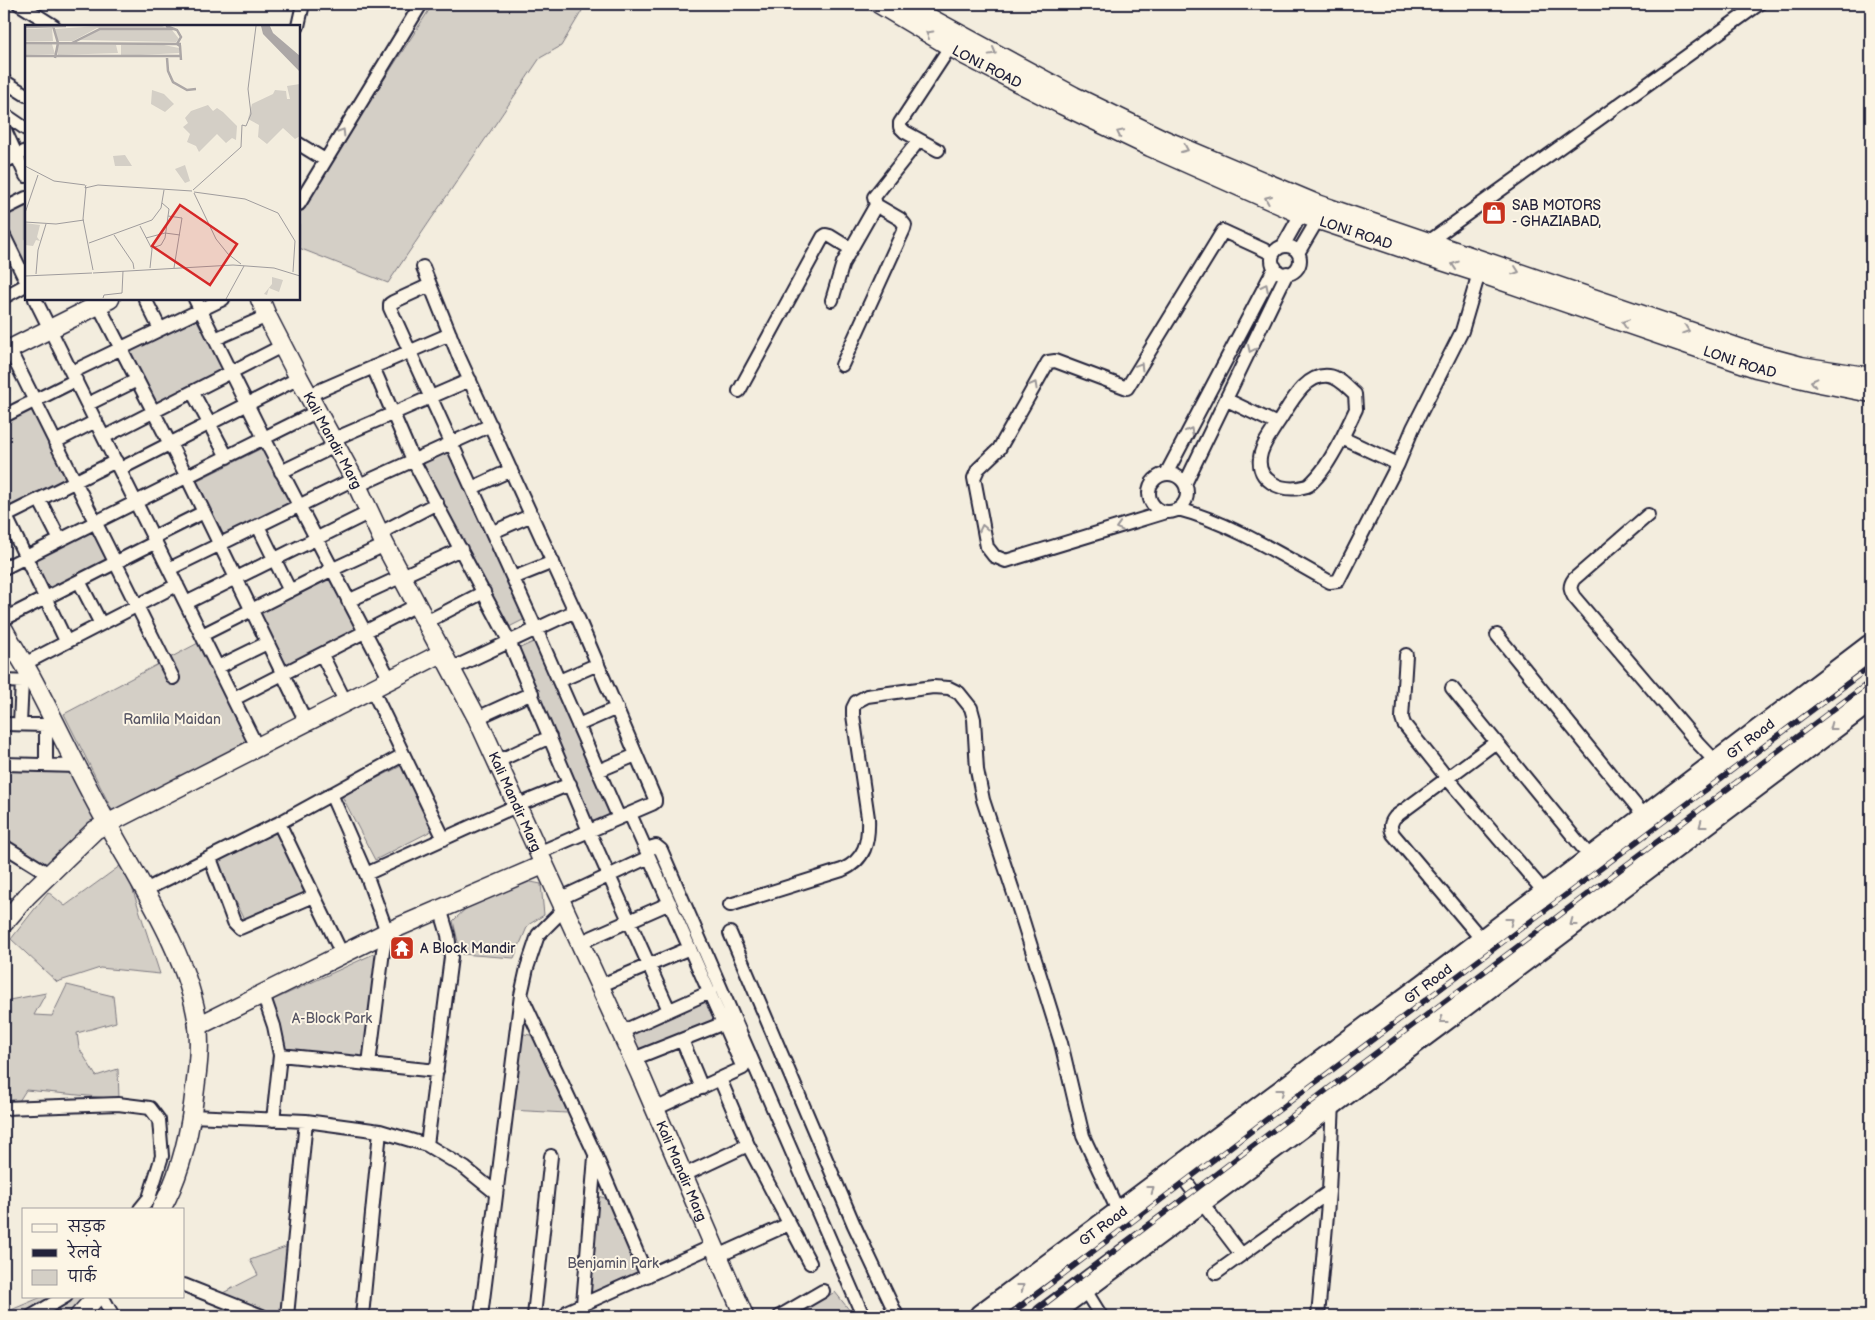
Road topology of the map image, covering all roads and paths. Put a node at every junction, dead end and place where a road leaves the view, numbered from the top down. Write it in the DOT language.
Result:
graph roads {
  1 [pos="19,4"];
  2 [pos="303,4"];
  3 [pos="421,4"];
  4 [pos="879,4"];
  5 [pos="904,4"];
  6 [pos="1759,4"];
  7 [pos="52,25"];
  8 [pos="298,25"];
  9 [pos="950,47"];
  10 [pos="4,81"];
  11 [pos="25,94"];
  12 [pos="4,114"];
  13 [pos="4,128"];
  14 [pos="25,128"];
  15 [pos="919,140"];
  16 [pos="300,145"];
  17 [pos="938,150"];
  18 [pos="21,154"];
  19 [pos="325,160"];
  20 [pos="4,162"];
  21 [pos="25,172"];
  22 [pos="25,198"];
  23 [pos="300,202"];
  24 [pos="876,205"];
  25 [pos="4,209"];
  26 [pos="1301,214"];
  27 [pos="1318,219"];
  28 [pos="4,236"];
  29 [pos="851,248"];
  30 [pos="1421,248"];
  31 [pos="1278,250"];
  32 [pos="7,252"];
  33 [pos="1298,253"];
  34 [pos="423,267"];
  35 [pos="1275,267"];
  36 [pos="1479,272"];
  37 [pos="1287,273"];
  38 [pos="25,279"];
  39 [pos="430,285"];
  40 [pos="25,286"];
  41 [pos="4,297"];
  42 [pos="36,300"];
  43 [pos="146,300"];
  44 [pos="217,300"];
  45 [pos="260,300"];
  46 [pos="832,300"];
  47 [pos="97,302"];
  48 [pos="197,304"];
  49 [pos="266,316"];
  50 [pos="1649,324"];
  51 [pos="50,328"];
  52 [pos="160,329"];
  53 [pos="450,334"];
  54 [pos="215,340"];
  55 [pos="282,346"];
  56 [pos="120,347"];
  57 [pos="5,350"];
  58 [pos="410,351"];
  59 [pos="842,364"];
  60 [pos="373,367"];
  61 [pos="231,373"];
  62 [pos="74,376"];
  63 [pos="299,378"];
  64 [pos="137,380"];
  65 [pos="470,380"];
  66 [pos="1867,384"];
  67 [pos="740,391"];
  68 [pos="193,393"];
  69 [pos="309,395"];
  70 [pos="432,397"];
  71 [pos="1226,400"];
  72 [pos="34,401"];
  73 [pos="88,404"];
  74 [pos="247,405"];
  75 [pos="318,411"];
  76 [pos="154,412"];
  77 [pos="393,413"];
  78 [pos="4,416"];
  79 [pos="96,421"];
  80 [pos="210,424"];
  81 [pos="1277,424"];
  82 [pos="490,425"];
  83 [pos="104,438"];
  84 [pos="264,438"];
  85 [pos="1342,438"];
  86 [pos="55,442"];
  87 [pos="336,442"];
  88 [pos="452,443"];
  89 [pos="170,444"];
  90 [pos="227,457"];
  91 [pos="413,460"];
  92 [pos="1398,464"];
  93 [pos="118,465"];
  94 [pos="511,470"];
  95 [pos="281,472"];
  96 [pos="1166,474"];
  97 [pos="186,477"];
  98 [pos="74,481"];
  99 [pos="356,482"];
  100 [pos="1185,484"];
  101 [pos="472,488"];
  102 [pos="39,499"];
  103 [pos="136,502"];
  104 [pos="436,503"];
  105 [pos="299,506"];
  106 [pos="1172,511"];
  107 [pos="204,512"];
  108 [pos="370,512"];
  109 [pos="4,515"];
  110 [pos="532,515"];
  111 [pos="1648,515"];
  112 [pos="95,523"];
  113 [pos="258,526"];
  114 [pos="493,532"];
  115 [pos="316,539"];
  116 [pos="382,539"];
  117 [pos="60,540"];
  118 [pos="155,540"];
  119 [pos="219,544"];
  120 [pos="461,548"];
  121 [pos="25,557"];
  122 [pos="274,559"];
  123 [pos="553,562"];
  124 [pos="115,563"];
  125 [pos="4,568"];
  126 [pos="169,568"];
  127 [pos="332,570"];
  128 [pos="402,576"];
  129 [pos="236,578"];
  130 [pos="513,578"];
  131 [pos="79,581"];
  132 [pos="177,585"];
  133 [pos="290,591"];
  134 [pos="484,592"];
  135 [pos="45,598"];
  136 [pos="348,601"];
  137 [pos="186,603"];
  138 [pos="417,605"];
  139 [pos="136,606"];
  140 [pos="251,610"];
  141 [pos="575,611"];
  142 [pos="4,619"];
  143 [pos="426,622"];
  144 [pos="100,624"];
  145 [pos="536,629"];
  146 [pos="364,634"];
  147 [pos="1497,634"];
  148 [pos="202,635"];
  149 [pos="6,638"];
  150 [pos="66,641"];
  151 [pos="509,641"];
  152 [pos="267,643"];
  153 [pos="1871,647"];
  154 [pos="322,655"];
  155 [pos="1406,655"];
  156 [pos="447,661"];
  157 [pos="24,664"];
  158 [pos="598,664"];
  159 [pos="218,667"];
  160 [pos="282,675"];
  161 [pos="173,678"];
  162 [pos="390,680"];
  163 [pos="4,681"];
  164 [pos="28,682"];
  165 [pos="559,682"];
  166 [pos="1452,688"];
  167 [pos="372,689"];
  168 [pos="532,693"];
  169 [pos="1871,698"];
  170 [pos="234,700"];
  171 [pos="346,703"];
  172 [pos="617,708"];
  173 [pos="477,718"];
  174 [pos="306,722"];
  175 [pos="4,724"];
  176 [pos="20,724"];
  177 [pos="578,725"];
  178 [pos="51,726"];
  179 [pos="550,737"];
  180 [pos="1496,742"];
  181 [pos="256,747"];
  182 [pos="403,755"];
  183 [pos="636,755"];
  184 [pos="496,762"];
  185 [pos="1717,763"];
  186 [pos="4,764"];
  187 [pos="46,765"];
  188 [pos="77,766"];
  189 [pos="598,771"];
  190 [pos="1447,778"];
  191 [pos="570,784"];
  192 [pos="331,794"];
  193 [pos="516,806"];
  194 [pos="624,816"];
  195 [pos="1646,818"];
  196 [pos="106,823"];
  197 [pos="279,823"];
  198 [pos="589,831"];
  199 [pos="444,839"];
  200 [pos="4,846"];
  201 [pos="648,853"];
  202 [pos="210,858"];
  203 [pos="541,859"];
  204 [pos="1592,859"];
  205 [pos="49,874"];
  206 [pos="366,874"];
  207 [pos="609,876"];
  208 [pos="145,890"];
  209 [pos="1546,894"];
  210 [pos="314,896"];
  211 [pos="670,903"];
  212 [pos="561,904"];
  213 [pos="730,905"];
  214 [pos="440,908"];
  215 [pos="629,921"];
  216 [pos="4,923"];
  217 [pos="387,932"];
  218 [pos="730,933"];
  219 [pos="1483,941"];
  220 [pos="579,943"];
  221 [pos="690,948"];
  222 [pos="342,954"];
  223 [pos="649,965"];
  224 [pos="600,986"];
  225 [pos="710,992"];
  226 [pos="263,994"];
  227 [pos="520,995"];
  228 [pos="669,1010"];
  229 [pos="724,1022"];
  230 [pos="198,1026"];
  231 [pos="620,1032"];
  232 [pos="682,1040"];
  233 [pos="280,1055"];
  234 [pos="634,1060"];
  235 [pos="369,1064"];
  236 [pos="437,1071"];
  237 [pos="720,1079"];
  238 [pos="702,1088"];
  239 [pos="1333,1102"];
  240 [pos="4,1108"];
  241 [pos="655,1109"];
  242 [pos="191,1116"];
  243 [pos="274,1120"];
  244 [pos="306,1121"];
  245 [pos="380,1131"];
  246 [pos="428,1145"];
  247 [pos="748,1145"];
  248 [pos="595,1154"];
  249 [pos="551,1156"];
  250 [pos="1177,1170"];
  251 [pos="684,1175"];
  252 [pos="1329,1192"];
  253 [pos="496,1193"];
  254 [pos="1201,1200"];
  255 [pos="141,1208"];
  256 [pos="162,1208"];
  257 [pos="1119,1213"];
  258 [pos="789,1224"];
  259 [pos="716,1251"];
  260 [pos="1242,1254"];
  261 [pos="810,1263"];
  262 [pos="1216,1273"];
  263 [pos="646,1276"];
  264 [pos="185,1285"];
  265 [pos="1083,1287"];
  266 [pos="823,1291"];
  267 [pos="63,1298"];
  268 [pos="95,1298"];
  269 [pos="103,1298"];
  270 [pos="583,1304"];
  271 [pos="568,1311"];
  272 [pos="32,1316"];
  273 [pos="79,1316"];
  274 [pos="113,1316"];
  275 [pos="262,1316"];
  276 [pos="287,1316"];
  277 [pos="362,1316"];
  278 [pos="482,1316"];
  279 [pos="534,1316"];
  280 [pos="744,1316"];
  281 [pos="780,1316"];
  282 [pos="863,1316"];
  283 [pos="897,1316"];
  284 [pos="982,1316"];
  285 [pos="1045,1316"];
  286 [pos="1101,1316"];
  287 [pos="1318,1316"];
  1 -- 7 [label="street"];
  2 -- 8 [label="street"];
  19 -- 3 [label="street, one-way"];
  9 -- 4 [label="street, LONI ROAD, one-way"];
  5 -- 30 [label="street, LONI ROAD, one-way"];
  6 -- 30 [label="street"];
  9 -- 15 [label="street"];
  26 -- 9 [label="street, LONI ROAD, one-way"];
  10 -- 11 [label="street"];
  12 -- 14 [label="street"];
  13 -- 18 [label="street"];
  15 -- 17 [label="street"];
  15 -- 24 [label="street"];
  16 -- 19 [label="street"];
  18 -- 20 [label="street"];
  18 -- 21 [label="street"];
  19 -- 23 [label="street"];
  22 -- 25 [label="street"];
  24 -- 29 [label="street"];
  24 -- 59 [label="street"];
  26 -- 27 [label="street, LONI ROAD"];
  26 -- 31 [label="street"];
  27 -- 30 [label="street, LONI ROAD"];
  27 -- 33 [label="street"];
  28 -- 32 [label="street"];
  29 -- 46 [label="street"];
  29 -- 67 [label="street"];
  36 -- 30 [label="street, LONI ROAD, one-way"];
  30 -- 50 [label="street, LONI ROAD, one-way"];
  31 -- 33 [label="street"];
  31 -- 35 [label="street"];
  106 -- 31 [label="street, one-way"];
  32 -- 38 [label="street"];
  33 -- 37 [label="street"];
  34 -- 39 [label="street"];
  35 -- 37 [label="street"];
  96 -- 35 [label="street, one-way"];
  50 -- 36 [label="street, LONI ROAD, one-way"];
  36 -- 92 [label="street"];
  37 -- 71 [label="street, one-way"];
  39 -- 53 [label="street"];
  39 -- 58 [label="street"];
  40 -- 41 [label="street"];
  42 -- 51 [label="street"];
  43 -- 52 [label="street"];
  44 -- 48 [label="street"];
  45 -- 49 [label="street, Kali Mandir Marg"];
  47 -- 51 [label="street"];
  47 -- 56 [label="street"];
  48 -- 52 [label="street"];
  48 -- 54 [label="street"];
  49 -- 54 [label="street"];
  49 -- 55 [label="street, Kali Mandir Marg"];
  50 -- 66 [label="street, LONI ROAD"];
  51 -- 57 [label="street"];
  51 -- 62 [label="street"];
  52 -- 56 [label="street"];
  53 -- 58 [label="street"];
  53 -- 65 [label="street"];
  54 -- 61 [label="street"];
  55 -- 61 [label="street"];
  55 -- 63 [label="street, Kali Mandir Marg"];
  56 -- 62 [label="street"];
  56 -- 64 [label="street"];
  57 -- 72 [label="street"];
  58 -- 60 [label="street"];
  58 -- 70 [label="street"];
  60 -- 69 [label="street"];
  60 -- 77 [label="street"];
  61 -- 68 [label="street"];
  61 -- 74 [label="street"];
  62 -- 72 [label="street"];
  62 -- 73 [label="street"];
  63 -- 69 [label="street, Kali Mandir Marg"];
  63 -- 74 [label="street"];
  64 -- 73 [label="street"];
  64 -- 76 [label="street"];
  65 -- 70 [label="street"];
  65 -- 82 [label="street"];
  68 -- 76 [label="street"];
  68 -- 80 [label="street"];
  69 -- 75 [label="street, Kali Mandir Marg"];
  70 -- 77 [label="street"];
  70 -- 88 [label="street"];
  71 -- 81 [label="street"];
  71 -- 100 [label="street"];
  72 -- 78 [label="street"];
  72 -- 86 [label="street"];
  73 -- 79 [label="street"];
  74 -- 80 [label="street"];
  74 -- 84 [label="street"];
  75 -- 84 [label="street"];
  75 -- 87 [label="street, Kali Mandir Marg"];
  76 -- 83 [label="street"];
  76 -- 89 [label="street"];
  77 -- 87 [label="street"];
  77 -- 91 [label="street"];
  79 -- 83 [label="street"];
  79 -- 86 [label="street"];
  80 -- 89 [label="street"];
  80 -- 90 [label="street"];
  81 -- 85 [label="street"];
  81 -- 85 [label="street"];
  82 -- 88 [label="street"];
  82 -- 94 [label="street"];
  83 -- 93 [label="street"];
  84 -- 90 [label="street"];
  84 -- 95 [label="street"];
  85 -- 92 [label="street"];
  86 -- 98 [label="street"];
  87 -- 95 [label="street"];
  87 -- 99 [label="street, Kali Mandir Marg"];
  88 -- 91 [label="street"];
  88 -- 101 [label="street"];
  89 -- 93 [label="street"];
  89 -- 97 [label="street"];
  90 -- 97 [label="street"];
  91 -- 99 [label="street"];
  91 -- 104 [label="street"];
  92 -- 106 [label="street"];
  93 -- 98 [label="street"];
  93 -- 103 [label="street"];
  94 -- 101 [label="street"];
  94 -- 110 [label="street"];
  95 -- 105 [label="street"];
  96 -- 100 [label="street"];
  96 -- 106 [label="street"];
  97 -- 103 [label="street"];
  97 -- 107 [label="street"];
  98 -- 102 [label="street"];
  98 -- 112 [label="street"];
  99 -- 105 [label="street"];
  99 -- 108 [label="street, Kali Mandir Marg"];
  100 -- 106 [label="street"];
  101 -- 114 [label="street"];
  102 -- 109 [label="street"];
  102 -- 117 [label="street"];
  103 -- 112 [label="street"];
  103 -- 118 [label="street"];
  104 -- 116 [label="street"];
  104 -- 120 [label="street"];
  105 -- 113 [label="street"];
  105 -- 115 [label="street"];
  107 -- 118 [label="street"];
  107 -- 119 [label="street"];
  108 -- 115 [label="street"];
  108 -- 116 [label="street, Kali Mandir Marg"];
  109 -- 121 [label="street"];
  110 -- 114 [label="street"];
  110 -- 123 [label="street"];
  111 -- 185 [label="street"];
  112 -- 117 [label="street"];
  112 -- 124 [label="street"];
  113 -- 119 [label="street"];
  113 -- 122 [label="street"];
  114 -- 130 [label="street"];
  115 -- 122 [label="street"];
  115 -- 127 [label="street"];
  116 -- 127 [label="street"];
  116 -- 128 [label="street, Kali Mandir Marg"];
  117 -- 121 [label="street"];
  118 -- 124 [label="street"];
  118 -- 126 [label="street"];
  119 -- 126 [label="street"];
  119 -- 129 [label="street"];
  120 -- 128 [label="street"];
  120 -- 134 [label="street"];
  121 -- 125 [label="street"];
  121 -- 135 [label="street"];
  122 -- 129 [label="street"];
  122 -- 133 [label="street"];
  123 -- 130 [label="street"];
  123 -- 141 [label="street"];
  124 -- 131 [label="street"];
  124 -- 139 [label="street"];
  126 -- 132 [label="street"];
  127 -- 133 [label="street"];
  127 -- 136 [label="street"];
  128 -- 136 [label="street"];
  128 -- 138 [label="street, Kali Mandir Marg"];
  129 -- 137 [label="street"];
  129 -- 140 [label="street"];
  130 -- 145 [label="street"];
  131 -- 135 [label="street"];
  131 -- 144 [label="street"];
  132 -- 137 [label="street"];
  132 -- 139 [label="street"];
  133 -- 140 [label="street"];
  134 -- 143 [label="street"];
  134 -- 151 [label="street"];
  135 -- 142 [label="street"];
  135 -- 150 [label="street"];
  136 -- 146 [label="street"];
  137 -- 148 [label="street"];
  138 -- 143 [label="street, Kali Mandir Marg"];
  138 -- 146 [label="street"];
  139 -- 144 [label="street"];
  139 -- 161 [label="street"];
  140 -- 148 [label="street"];
  140 -- 152 [label="street"];
  141 -- 145 [label="street"];
  141 -- 158 [label="street"];
  143 -- 156 [label="street, Kali Mandir Marg"];
  144 -- 150 [label="street"];
  145 -- 151 [label="street"];
  145 -- 165 [label="street"];
  146 -- 154 [label="street"];
  146 -- 162 [label="street"];
  147 -- 195 [label="street"];
  148 -- 159 [label="street"];
  149 -- 157 [label="street"];
  150 -- 157 [label="street"];
  151 -- 156 [label="street"];
  151 -- 168 [label="street"];
  152 -- 159 [label="street"];
  152 -- 160 [label="street"];
  153 -- 185 [label="highway, GT Road"];
  154 -- 160 [label="street"];
  154 -- 171 [label="street"];
  155 -- 190 [label="street"];
  156 -- 162 [label="street"];
  156 -- 173 [label="street, Kali Mandir Marg"];
  157 -- 164 [label="street"];
  158 -- 165 [label="street"];
  158 -- 172 [label="street"];
  159 -- 170 [label="street"];
  160 -- 170 [label="street"];
  160 -- 174 [label="street"];
  162 -- 167 [label="street"];
  163 -- 164 [label="street"];
  164 -- 176 [label="street"];
  164 -- 178 [label="street"];
  165 -- 177 [label="street"];
  166 -- 180 [label="street"];
  167 -- 171 [label="street"];
  167 -- 182 [label="street"];
  168 -- 173 [label="street"];
  168 -- 179 [label="street"];
  169 -- 239 [label="highway, one-way"];
  170 -- 181 [label="street"];
  171 -- 174 [label="street"];
  172 -- 177 [label="street"];
  172 -- 183 [label="street"];
  173 -- 184 [label="street, Kali Mandir Marg"];
  174 -- 181 [label="street"];
  175 -- 176 [label="street"];
  176 -- 178 [label="street"];
  177 -- 189 [label="street"];
  178 -- 187 [label="street"];
  178 -- 188 [label="street"];
  179 -- 184 [label="street"];
  179 -- 191 [label="street"];
  180 -- 190 [label="street"];
  180 -- 204 [label="street"];
  181 -- 196 [label="street"];
  182 -- 192 [label="street"];
  182 -- 199 [label="street"];
  183 -- 189 [label="street"];
  183 -- 194 [label="street"];
  184 -- 193 [label="street, Kali Mandir Marg"];
  185 -- 195 [label="highway, GT Road"];
  186 -- 187 [label="street"];
  187 -- 188 [label="street"];
  188 -- 196 [label="street"];
  189 -- 194 [label="street"];
  190 -- 209 [label="street"];
  190 -- 219 [label="street"];
  191 -- 193 [label="street"];
  191 -- 198 [label="street"];
  192 -- 197 [label="street"];
  192 -- 206 [label="street"];
  193 -- 199 [label="street"];
  193 -- 203 [label="street, Kali Mandir Marg"];
  194 -- 198 [label="street"];
  194 -- 201 [label="street"];
  195 -- 204 [label="highway, GT Road"];
  196 -- 205 [label="street"];
  196 -- 208 [label="street"];
  197 -- 202 [label="street"];
  197 -- 210 [label="street"];
  198 -- 203 [label="street"];
  198 -- 207 [label="street"];
  199 -- 206 [label="street"];
  200 -- 205 [label="street"];
  201 -- 207 [label="street"];
  201 -- 211 [label="street"];
  201 -- 282 [label="street"];
  202 -- 208 [label="street"];
  202 -- 210 [label="street"];
  203 -- 212 [label="street, Kali Mandir Marg"];
  203 -- 214 [label="street"];
  204 -- 209 [label="highway, GT Road"];
  205 -- 216 [label="street"];
  206 -- 217 [label="street"];
  207 -- 212 [label="street"];
  207 -- 215 [label="street"];
  208 -- 230 [label="street"];
  219 -- 209 [label="highway, GT Road, one-way"];
  210 -- 222 [label="street"];
  211 -- 215 [label="street"];
  211 -- 221 [label="street"];
  212 -- 220 [label="street, Kali Mandir Marg"];
  212 -- 227 [label="street"];
  213 -- 257 [label="street"];
  214 -- 217 [label="street"];
  214 -- 236 [label="street"];
  215 -- 220 [label="street"];
  215 -- 223 [label="street"];
  217 -- 222 [label="street"];
  217 -- 235 [label="street"];
  218 -- 283 [label="street"];
  250 -- 219 [label="highway, GT Road, one-way"];
  220 -- 224 [label="street, Kali Mandir Marg"];
  221 -- 223 [label="street"];
  221 -- 225 [label="street"];
  222 -- 226 [label="street"];
  223 -- 224 [label="street"];
  223 -- 228 [label="street"];
  224 -- 231 [label="street, Kali Mandir Marg"];
  225 -- 228 [label="street"];
  225 -- 229 [label="street"];
  226 -- 230 [label="street"];
  226 -- 233 [label="street"];
  227 -- 248 [label="street"];
  227 -- 253 [label="street"];
  228 -- 231 [label="street"];
  229 -- 232 [label="street"];
  229 -- 237 [label="street"];
  230 -- 242 [label="street"];
  231 -- 234 [label="street, Kali Mandir Marg"];
  232 -- 234 [label="street"];
  232 -- 238 [label="street"];
  233 -- 235 [label="street"];
  233 -- 243 [label="street"];
  234 -- 241 [label="street, Kali Mandir Marg"];
  235 -- 236 [label="street"];
  236 -- 246 [label="street"];
  237 -- 238 [label="street"];
  237 -- 247 [label="street"];
  238 -- 241 [label="street"];
  239 -- 252 [label="street"];
  239 -- 254 [label="highway"];
  240 -- 255 [label="street"];
  241 -- 251 [label="street, Kali Mandir Marg"];
  242 -- 243 [label="street"];
  242 -- 256 [label="street"];
  243 -- 244 [label="street"];
  244 -- 245 [label="street"];
  244 -- 276 [label="street"];
  245 -- 246 [label="street"];
  245 -- 277 [label="street"];
  246 -- 253 [label="street"];
  247 -- 251 [label="street"];
  247 -- 258 [label="street"];
  248 -- 263 [label="street"];
  248 -- 270 [label="street"];
  249 -- 279 [label="street"];
  250 -- 254 [label="street"];
  257 -- 250 [label="highway, GT Road, one-way"];
  251 -- 259 [label="street, Kali Mandir Marg"];
  252 -- 260 [label="street"];
  252 -- 287 [label="street"];
  253 -- 278 [label="street"];
  254 -- 260 [label="street"];
  254 -- 265 [label="highway"];
  284 -- 257 [label="highway, GT Road, one-way"];
  258 -- 259 [label="street"];
  258 -- 261 [label="street"];
  259 -- 263 [label="street"];
  259 -- 280 [label="street, Kali Mandir Marg"];
  260 -- 262 [label="street"];
  263 -- 270 [label="street"];
  264 -- 275 [label="street"];
  265 -- 285 [label="highway"];
  265 -- 286 [label="street"];
  266 -- 281 [label="street"];
  267 -- 272 [label="street"];
  268 -- 273 [label="street"];
  269 -- 274 [label="street"];
  270 -- 271 [label="street"];
}
